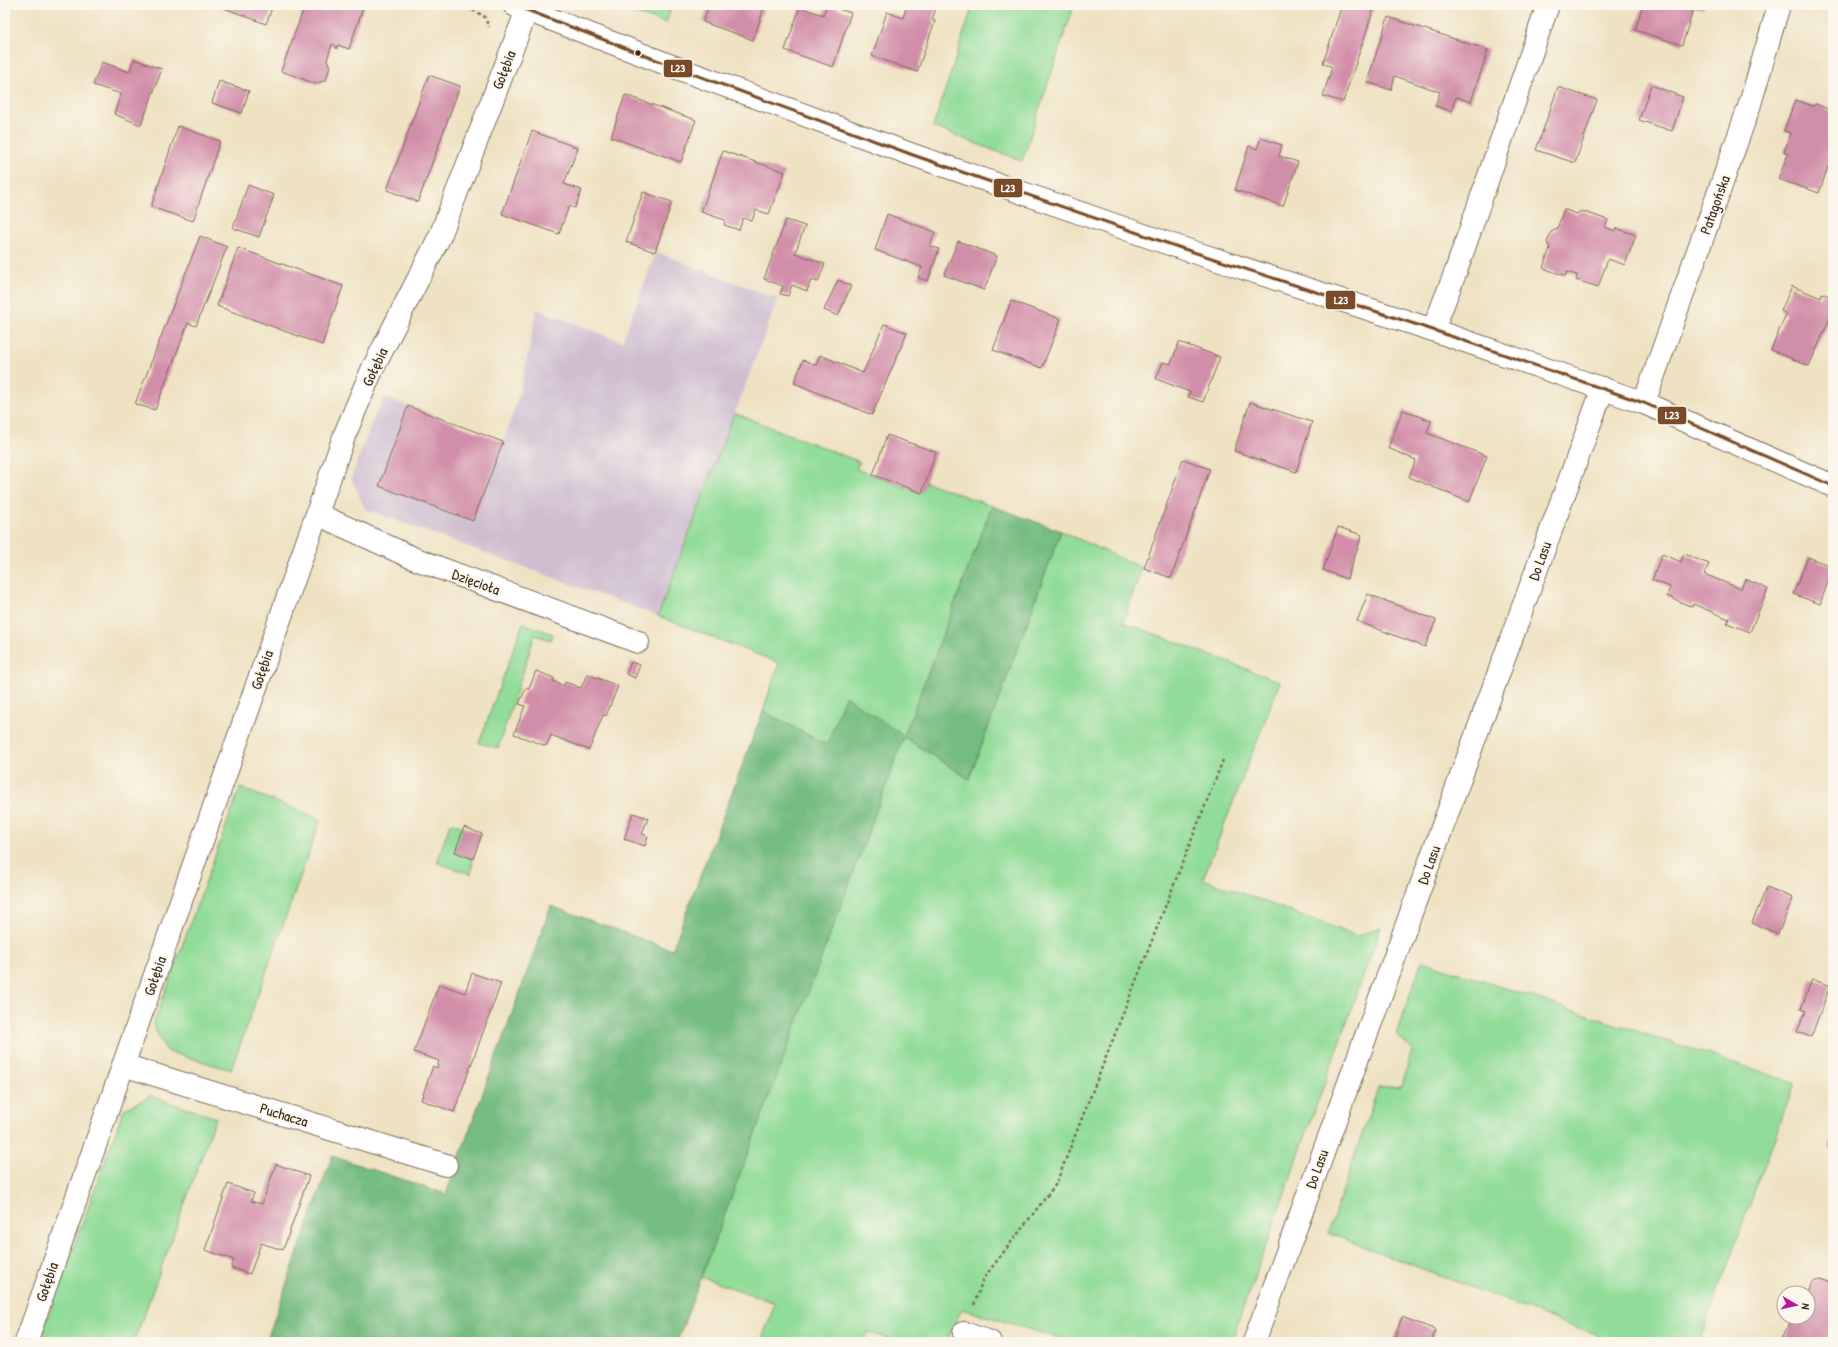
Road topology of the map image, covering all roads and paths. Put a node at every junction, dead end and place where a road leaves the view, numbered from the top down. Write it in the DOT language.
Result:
graph roads {
  1 [pos="462,5"];
  2 [pos="1548,5"];
  3 [pos="1779,5"];
  4 [pos="520,8"];
  5 [pos="490,28"];
  6 [pos="1434,330"];
  7 [pos="1603,388"];
  8 [pos="1644,403"];
  9 [pos="1833,486"];
  10 [pos="317,514"];
  11 [pos="638,642"];
  12 [pos="1224,760"];
  13 [pos="123,1066"];
  14 [pos="446,1165"];
  15 [pos="964,1333"];
  16 [pos="26,1342"];
  17 [pos="990,1342"];
  18 [pos="1254,1342"];
  1 -- 5 [label="path"];
  2 -- 6 [label="street"];
  3 -- 8 [label="street, Patagońska"];
  4 -- 6 [label="street"];
  4 -- 10 [label="street, Gołębia"];
  6 -- 7 [label="street"];
  7 -- 8 [label="street"];
  7 -- 18 [label="street, Do Lasu"];
  8 -- 9 [label="street"];
  10 -- 11 [label="street, Dzięcioła"];
  10 -- 13 [label="street, Gołębia"];
  12 -- 15 [label="path"];
  13 -- 14 [label="street, Puchacza"];
  13 -- 16 [label="street, Gołębia"];
  15 -- 17 [label="street"];
}
